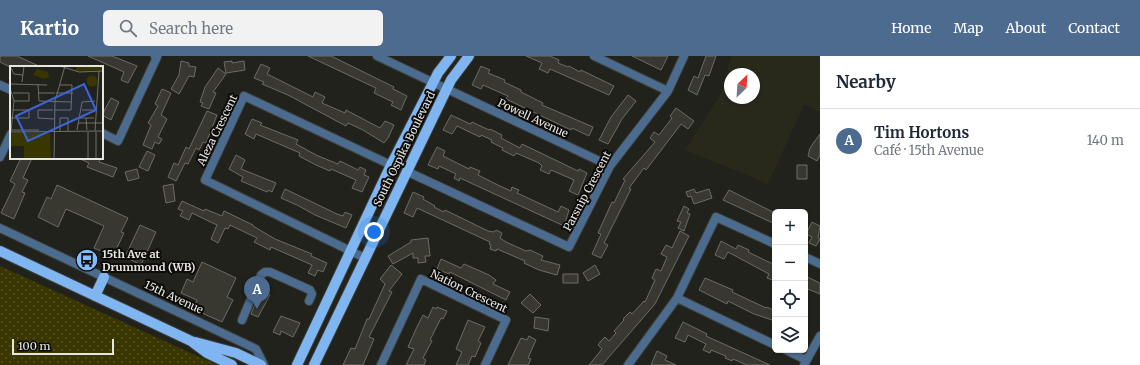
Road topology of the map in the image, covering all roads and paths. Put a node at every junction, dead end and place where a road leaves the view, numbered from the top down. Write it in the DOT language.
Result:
graph roads {
  1 [pos="156,56"];
  2 [pos="377,56"];
  3 [pos="451,56"];
  4 [pos="469,56"];
  5 [pos="594,56"];
  6 [pos="684,56"];
  7 [pos="433,83"];
  8 [pos="0,85"];
  9 [pos="446,89"];
  10 [pos="10,90"];
  11 [pos="668,91"];
  12 [pos="103,133"];
  13 [pos="10,136"];
  14 [pos="0,157"];
  15 [pos="391,165"];
  16 [pos="610,166"];
  17 [pos="406,172"];
  18 [pos="0,228"];
  19 [pos="772,243"];
  20 [pos="0,251"];
  21 [pos="351,252"];
  22 [pos="365,258"];
  23 [pos="808,258"];
  24 [pos="820,264"];
  25 [pos="104,277"];
  26 [pos="95,296"];
  27 [pos="677,298"];
  28 [pos="309,301"];
  29 [pos="242,320"];
  30 [pos="820,336"];
  31 [pos="191,342"];
  32 [pos="772,344"];
  33 [pos="791,353"];
  34 [pos="805,362"];
  35 [pos="232,365"];
  36 [pos="263,365"];
  37 [pos="297,365"];
  38 [pos="314,365"];
  39 [pos="381,365"];
  40 [pos="485,365"];
  41 [pos="628,365"];
  1 -- 12 [label="street"];
  2 -- 7 [label="street, Powell Avenue"];
  3 -- 7 [label="main road, South Ospika Boulevard"];
  4 -- 9 [label="main road, South Ospika Boulevard"];
  5 -- 11 [label="street"];
  6 -- 11 [label="street, Parsnip Crescent"];
  7 -- 9 [label="street, Powell Avenue"];
  7 -- 15 [label="main road, South Ospika Boulevard"];
  8 -- 10 [label="street"];
  9 -- 16 [label="street, Powell Avenue"];
  9 -- 17 [label="main road, South Ospika Boulevard"];
  11 -- 16 [label="street, Parsnip Crescent"];
  13 -- 14 [label="street"];
  15 -- 21 [label="main road, South Ospika Boulevard"];
  15 -- 21 [label="street, Aleza Crescent"];
  16 -- 17 [label="street, Parsnip Crescent"];
  17 -- 22 [label="main road, South Ospika Boulevard"];
  18 -- 25 [label="street, 15th Avenue"];
  19 -- 27 [label="street"];
  20 -- 26 [label="main road, 15th Avenue"];
  21 -- 22 [label="street, Aleza Crescent"];
  21 -- 37 [label="main road, South Ospika Boulevard"];
  22 -- 38 [label="main road, South Ospika Boulevard"];
  23 -- 24 [label="street"];
  25 -- 26 [label="main road"];
  25 -- 36 [label="street, 15th Avenue"];
  26 -- 31 [label="main road, 15th Avenue"];
  27 -- 32 [label="street"];
  27 -- 41 [label="street"];
  28 -- 29 [label="street"];
  30 -- 34 [label="street"];
  31 -- 35 [label="main road, 15th Avenue"];
  31 -- 36 [label="main road, 15th Avenue"];
  33 -- 34 [label="street"];
  39 -- 40 [label="street, Nation Crescent"];
}
